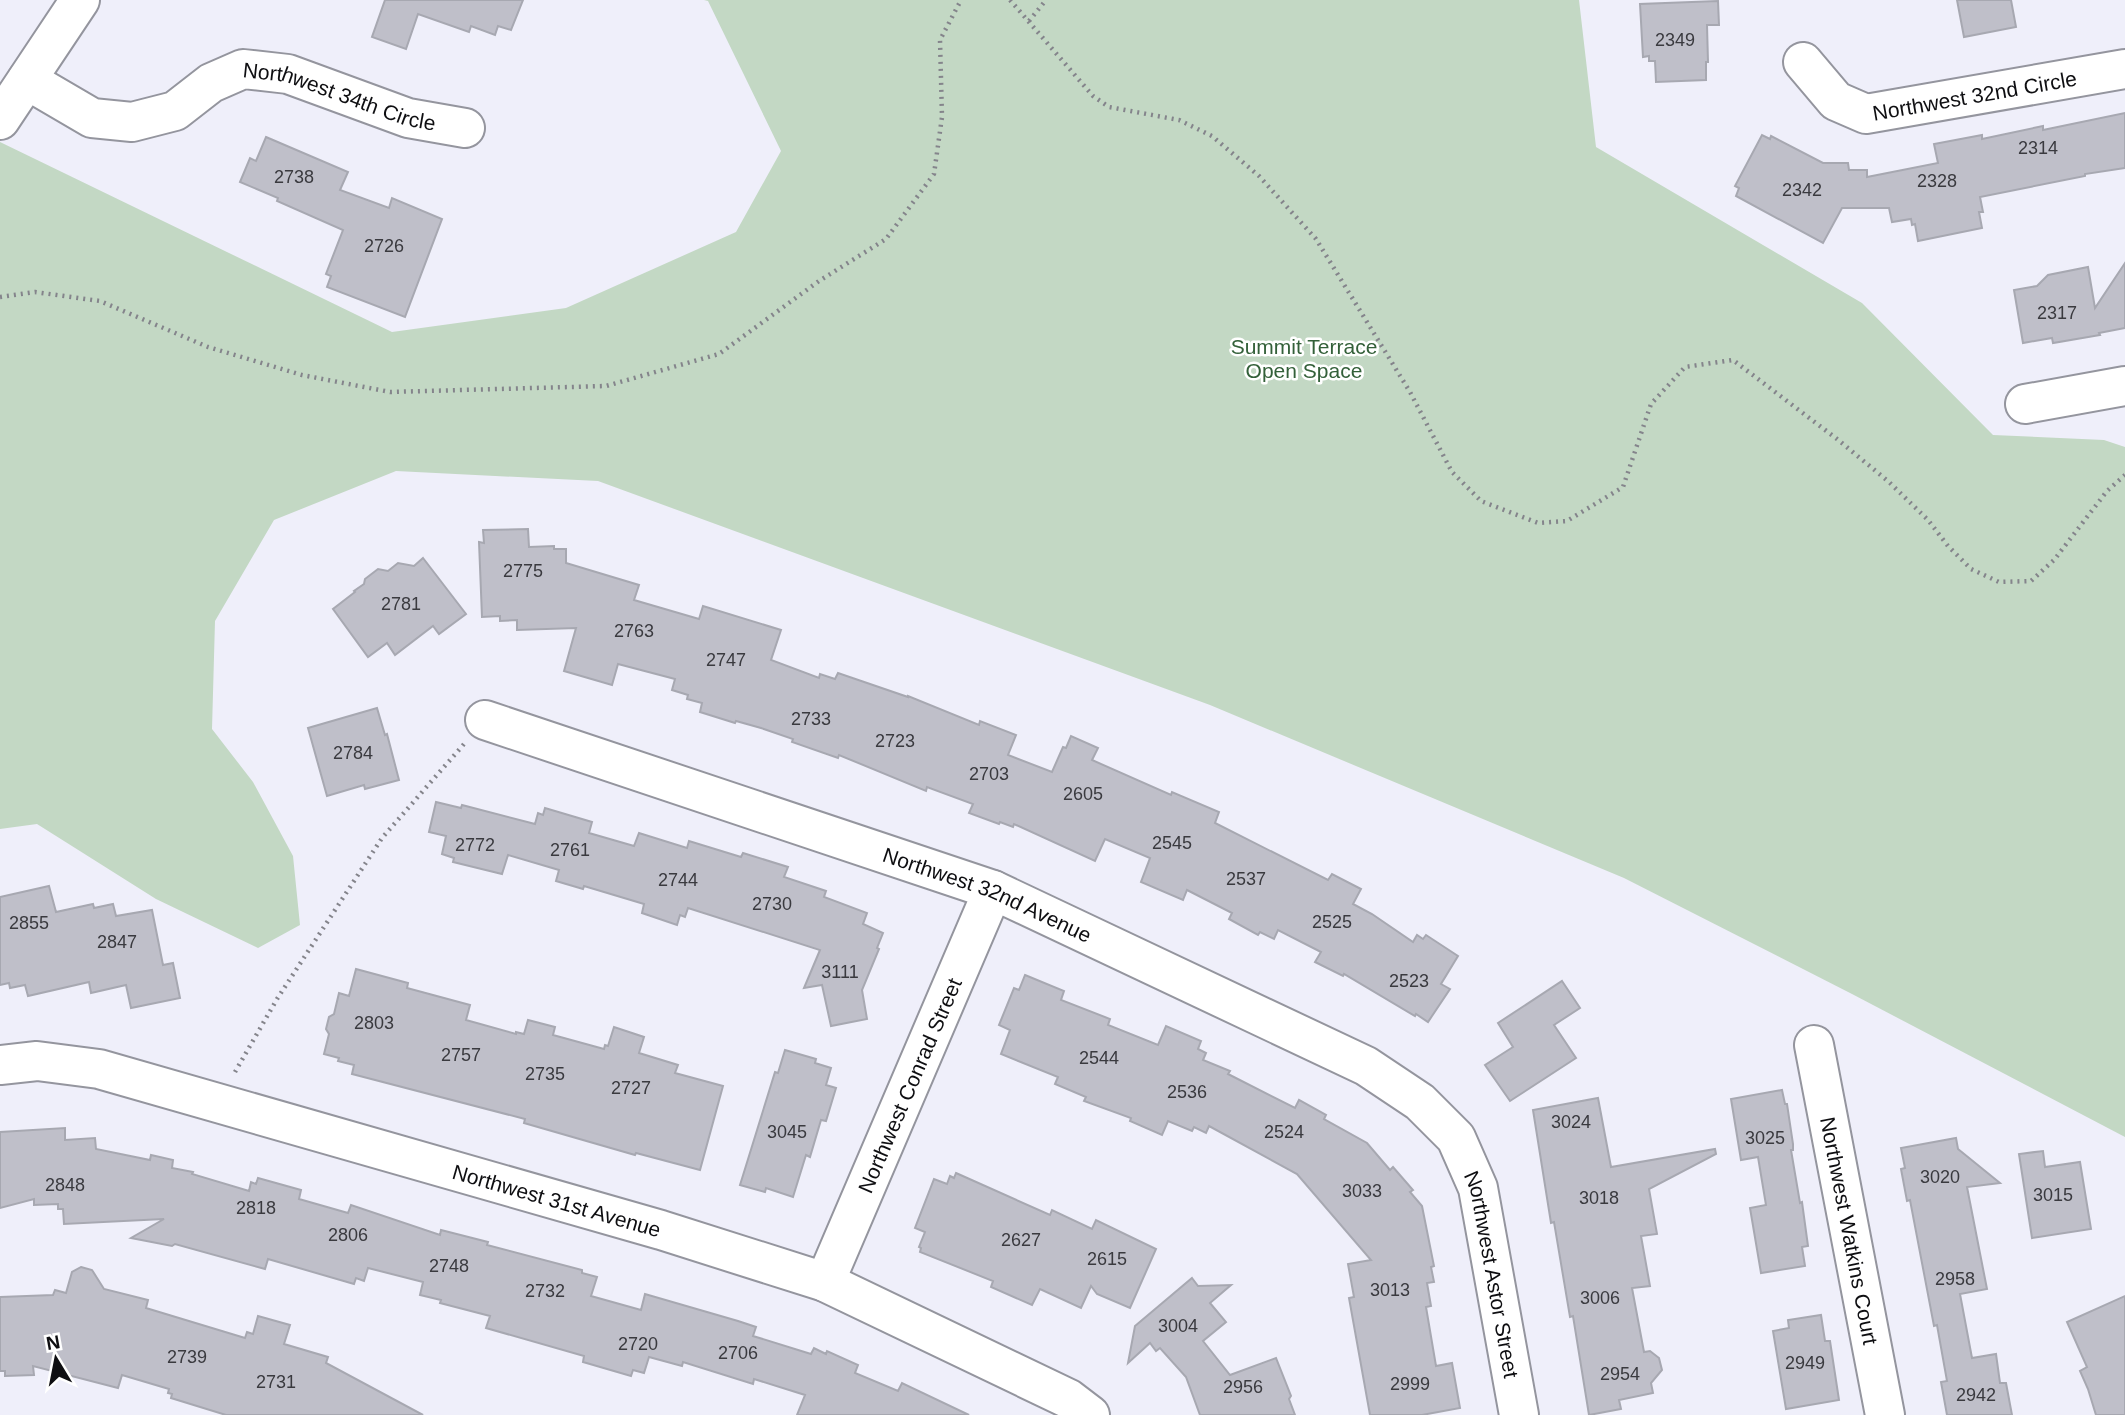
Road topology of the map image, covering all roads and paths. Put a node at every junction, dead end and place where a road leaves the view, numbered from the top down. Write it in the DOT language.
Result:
graph roads {
  1 [pos="80,0"];
  2 [pos="961,0"];
  3 [pos="1010,0"];
  4 [pos="1046,0"];
  5 [pos="1029,22"];
  6 [pos="1803,62"];
  7 [pos="2125,69"];
  8 [pos="27,80"];
  9 [pos="0,120"];
  10 [pos="465,128"];
  11 [pos="0,298"];
  12 [pos="2125,386"];
  13 [pos="2025,404"];
  14 [pos="2125,475"];
  15 [pos="485,720"];
  16 [pos="993,890"];
  17 [pos="1814,1045"];
  18 [pos="0,1065"];
  19 [pos="217,1102"];
  20 [pos="1456,1138"];
  21 [pos="825,1282"];
  22 [pos="1090,1415"];
  23 [pos="1519,1415"];
  24 [pos="1885,1415"];
  1 -- 8 [label="street"];
  2 -- 11 [label="path"];
  3 -- 5 [label="path"];
  4 -- 5 [label="path"];
  5 -- 14 [label="path"];
  6 -- 7 [label="street, Northwest 32nd Circle"];
  8 -- 9 [label="street"];
  8 -- 10 [label="street, Northwest 34th Circle"];
  12 -- 13 [label="street"];
  15 -- 16 [label="street, Northwest 32nd Avenue"];
  15 -- 19 [label="path"];
  16 -- 20 [label="street, Northwest 32nd Avenue"];
  16 -- 21 [label="street, Northwest Conrad Street"];
  17 -- 24 [label="street, Northwest Watkins Court"];
  18 -- 19 [label="street, Northwest 31st Avenue"];
  19 -- 21 [label="street, Northwest 31st Avenue"];
  20 -- 23 [label="street, Northwest Astor Street"];
  21 -- 22 [label="street, Northwest 31st Avenue"];
}
